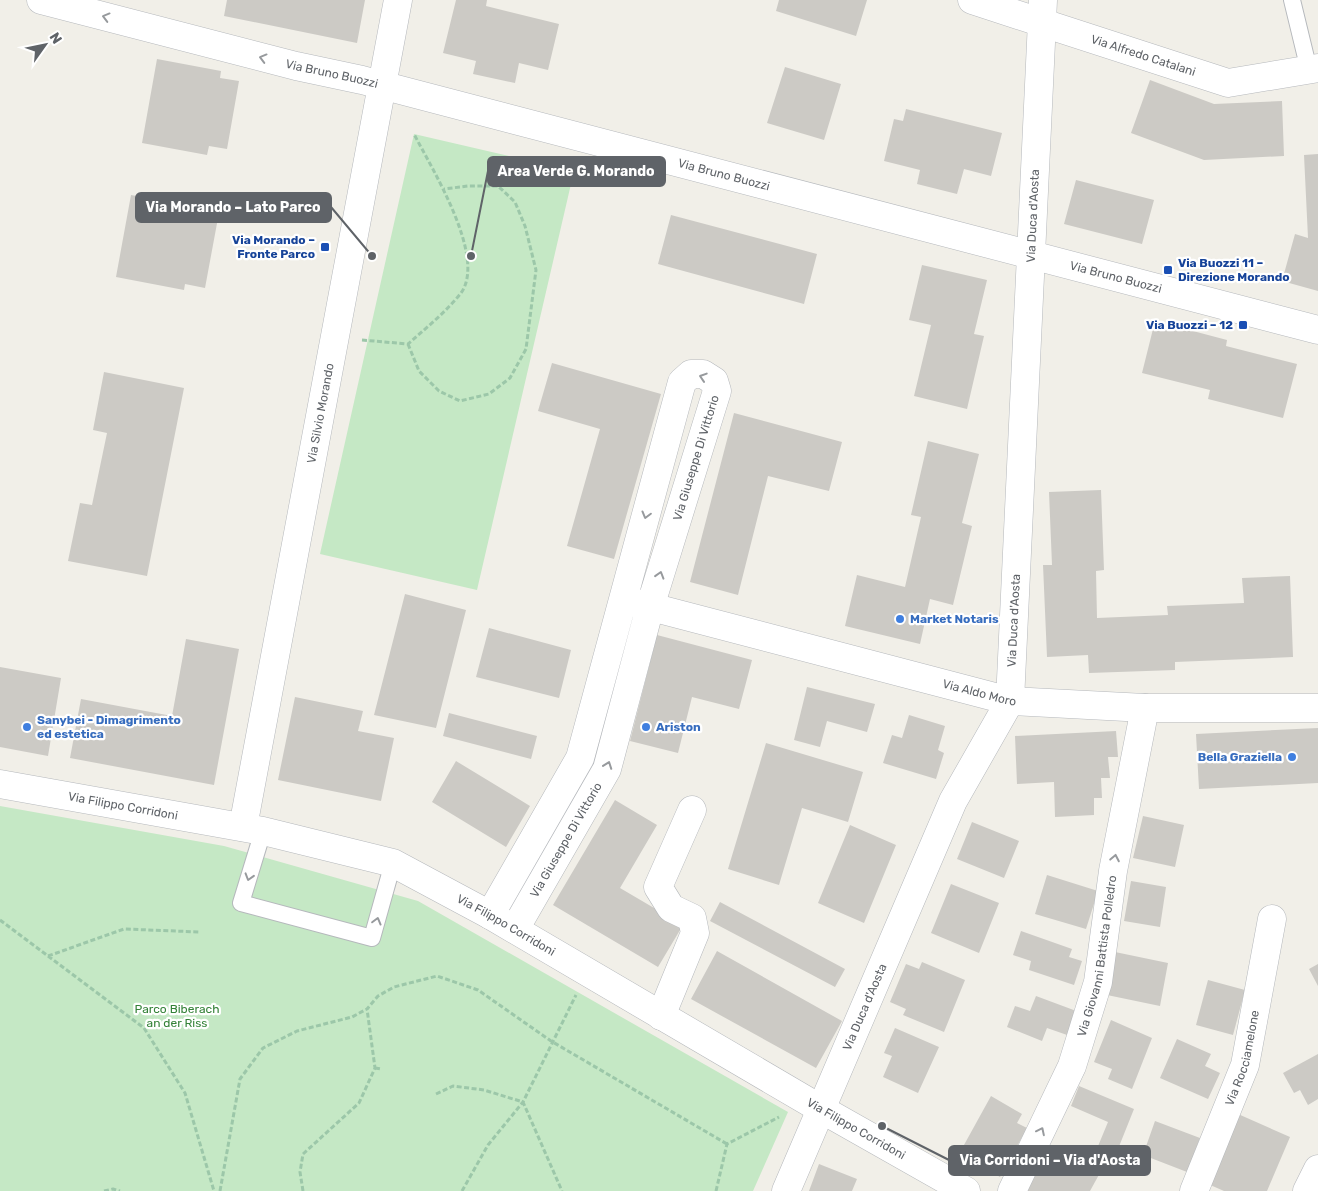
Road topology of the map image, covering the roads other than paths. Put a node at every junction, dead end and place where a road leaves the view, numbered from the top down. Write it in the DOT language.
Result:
graph roads {
  1 [pos="41,0"];
  2 [pos="398,0"];
  3 [pos="972,0"];
  4 [pos="1292,0"];
  5 [pos="1042,10"];
  6 [pos="1314,69"];
  7 [pos="371,83"];
  8 [pos="1029,256"];
  9 [pos="1318,330"];
  10 [pos="623,600"];
  11 [pos="650,607"];
  12 [pos="1010,700"];
  13 [pos="1145,708"];
  14 [pos="1318,708"];
  15 [pos="0,784"];
  16 [pos="692,810"];
  17 [pos="253,829"];
  18 [pos="393,863"];
  19 [pos="490,915"];
  20 [pos="1272,920"];
  21 [pos="515,929"];
  22 [pos="661,1016"];
  23 [pos="821,1109"];
  24 [pos="1318,1169"];
  25 [pos="786,1191"];
  26 [pos="966,1191"];
  27 [pos="1012,1191"];
  28 [pos="1194,1191"];
  29 [pos="1307,1191"];
  7 -- 1 [label="street, Via Bruno Buozzi, one-way"];
  2 -- 7 [label="street, Via Silvio Morando"];
  3 -- 5 [label="street, Via Alfredo Catalani"];
  4 -- 6 [label="lane"];
  5 -- 6 [label="street, Via Alfredo Catalani"];
  5 -- 8 [label="street, Via Duca d'Aosta"];
  7 -- 8 [label="street, Via Bruno Buozzi"];
  7 -- 17 [label="street, Via Silvio Morando"];
  8 -- 9 [label="street, Via Bruno Buozzi"];
  8 -- 12 [label="street, Via Duca d'Aosta"];
  10 -- 11 [label="street, Via Aldo Moro"];
  11 -- 10 [label="street, Via Giuseppe Di Vittorio, one-way"];
  10 -- 19 [label="street, Via Giuseppe Di Vittorio"];
  11 -- 12 [label="street, Via Aldo Moro"];
  21 -- 11 [label="street, Via Giuseppe Di Vittorio, one-way"];
  12 -- 13 [label="street, Via Aldo Moro"];
  12 -- 23 [label="street, Via Duca d'Aosta"];
  13 -- 14 [label="street, Via Aldo Moro"];
  27 -- 13 [label="street, Via Giovanni Battista Polledro, one-way"];
  15 -- 17 [label="street, Via Filippo Corridoni"];
  16 -- 22 [label="street"];
  17 -- 18 [label="street, Via Filippo Corridoni"];
  17 -- 18 [label="lane, one-way"];
  18 -- 19 [label="street, Via Filippo Corridoni"];
  19 -- 21 [label="street, Via Filippo Corridoni"];
  20 -- 28 [label="street, Via Rocciamelone"];
  21 -- 22 [label="street, Via Filippo Corridoni"];
  22 -- 23 [label="street, Via Filippo Corridoni"];
  23 -- 25 [label="street, Via Duca d'Aosta"];
  23 -- 26 [label="street, Via Filippo Corridoni"];
  24 -- 29 [label="street"];
}
